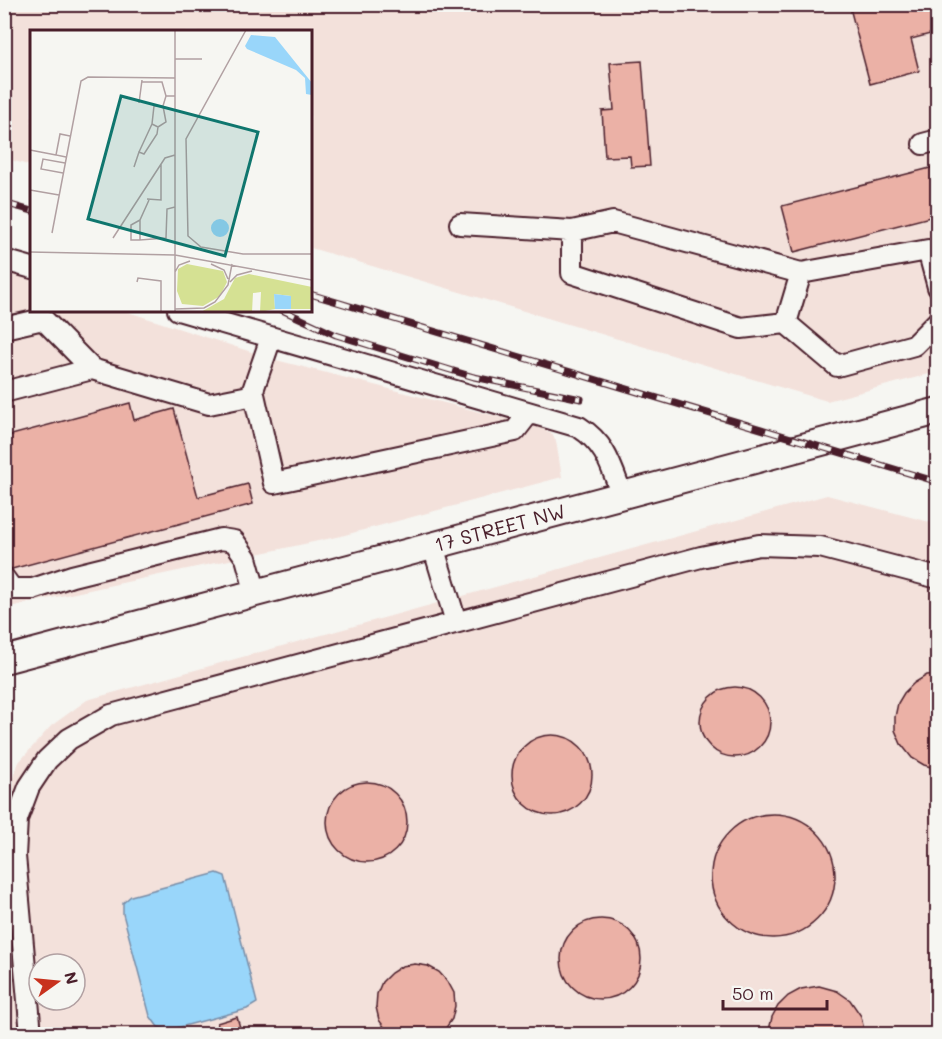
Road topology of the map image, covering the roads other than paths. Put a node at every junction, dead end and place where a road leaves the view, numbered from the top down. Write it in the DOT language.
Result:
graph roads {
  1 [pos="460,224"];
  2 [pos="572,231"];
  3 [pos="4,260"];
  4 [pos="30,267"];
  5 [pos="801,273"];
  6 [pos="938,287"];
  7 [pos="185,312"];
  8 [pos="938,321"];
  9 [pos="786,323"];
  10 [pos="4,328"];
  11 [pos="271,338"];
  12 [pos="92,369"];
  13 [pos="4,392"];
  14 [pos="254,395"];
  15 [pos="938,411"];
  16 [pos="530,413"];
  17 [pos="622,495"];
  18 [pos="433,546"];
  19 [pos="4,578"];
  20 [pos="938,578"];
  21 [pos="256,594"];
  22 [pos="456,622"];
  23 [pos="6,657"];
  24 [pos="31,1035"];
  1 -- 2 [label="lane"];
  2 -- 5 [label="lane"];
  2 -- 9 [label="lane"];
  3 -- 4 [label="lane"];
  5 -- 6 [label="lane"];
  5 -- 9 [label="lane"];
  7 -- 11 [label="lane"];
  8 -- 9 [label="lane"];
  10 -- 12 [label="lane"];
  11 -- 14 [label="lane"];
  11 -- 16 [label="lane"];
  12 -- 13 [label="lane"];
  12 -- 14 [label="lane"];
  14 -- 16 [label="lane"];
  15 -- 17 [label="main road, 17 STREET NW"];
  16 -- 17 [label="lane"];
  17 -- 18 [label="main road, 17 STREET NW"];
  18 -- 21 [label="main road, 17 STREET NW"];
  18 -- 22 [label="lane"];
  19 -- 21 [label="lane"];
  20 -- 22 [label="lane"];
  21 -- 23 [label="main road, 17 STREET NW"];
  22 -- 24 [label="lane"];
}
